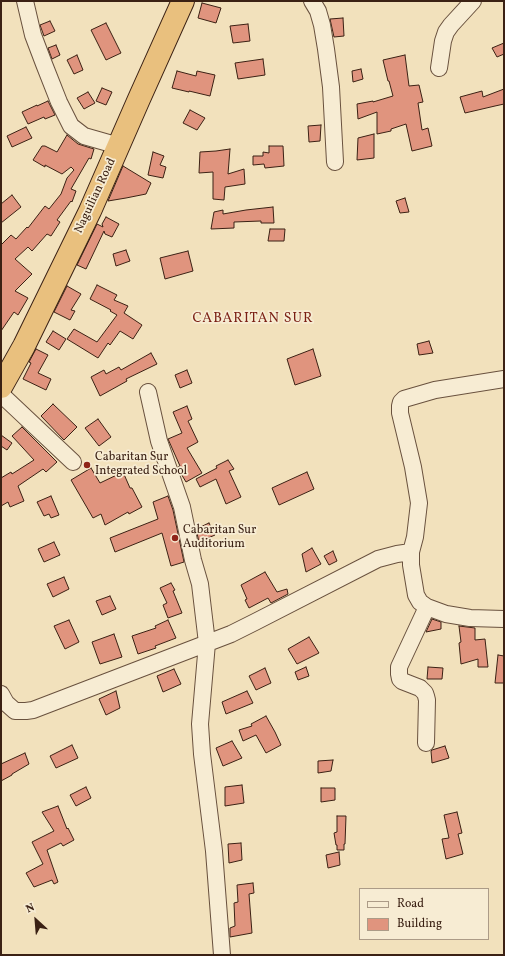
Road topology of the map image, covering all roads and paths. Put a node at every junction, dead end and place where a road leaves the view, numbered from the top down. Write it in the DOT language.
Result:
graph roads {
  1 [pos="25,1"];
  2 [pos="183,1"];
  3 [pos="312,1"];
  4 [pos="473,1"];
  5 [pos="439,68"];
  6 [pos="119,146"];
  7 [pos="335,162"];
  8 [pos="504,378"];
  9 [pos="1,387"];
  10 [pos="148,392"];
  11 [pos="1,396"];
  12 [pos="73,462"];
  13 [pos="411,552"];
  14 [pos="427,606"];
  15 [pos="504,619"];
  16 [pos="207,643"];
  17 [pos="1,694"];
  18 [pos="426,744"];
  19 [pos="222,955"];
  1 -- 6 [label="street"];
  2 -- 6 [label="highway, Naguilian Road"];
  3 -- 7 [label="street"];
  4 -- 5 [label="street"];
  6 -- 9 [label="highway, Naguilian Road"];
  8 -- 13 [label="street"];
  10 -- 16 [label="street"];
  11 -- 12 [label="street"];
  13 -- 14 [label="street"];
  13 -- 16 [label="street"];
  14 -- 15 [label="street"];
  14 -- 18 [label="street"];
  16 -- 17 [label="street"];
  16 -- 19 [label="street"];
}
